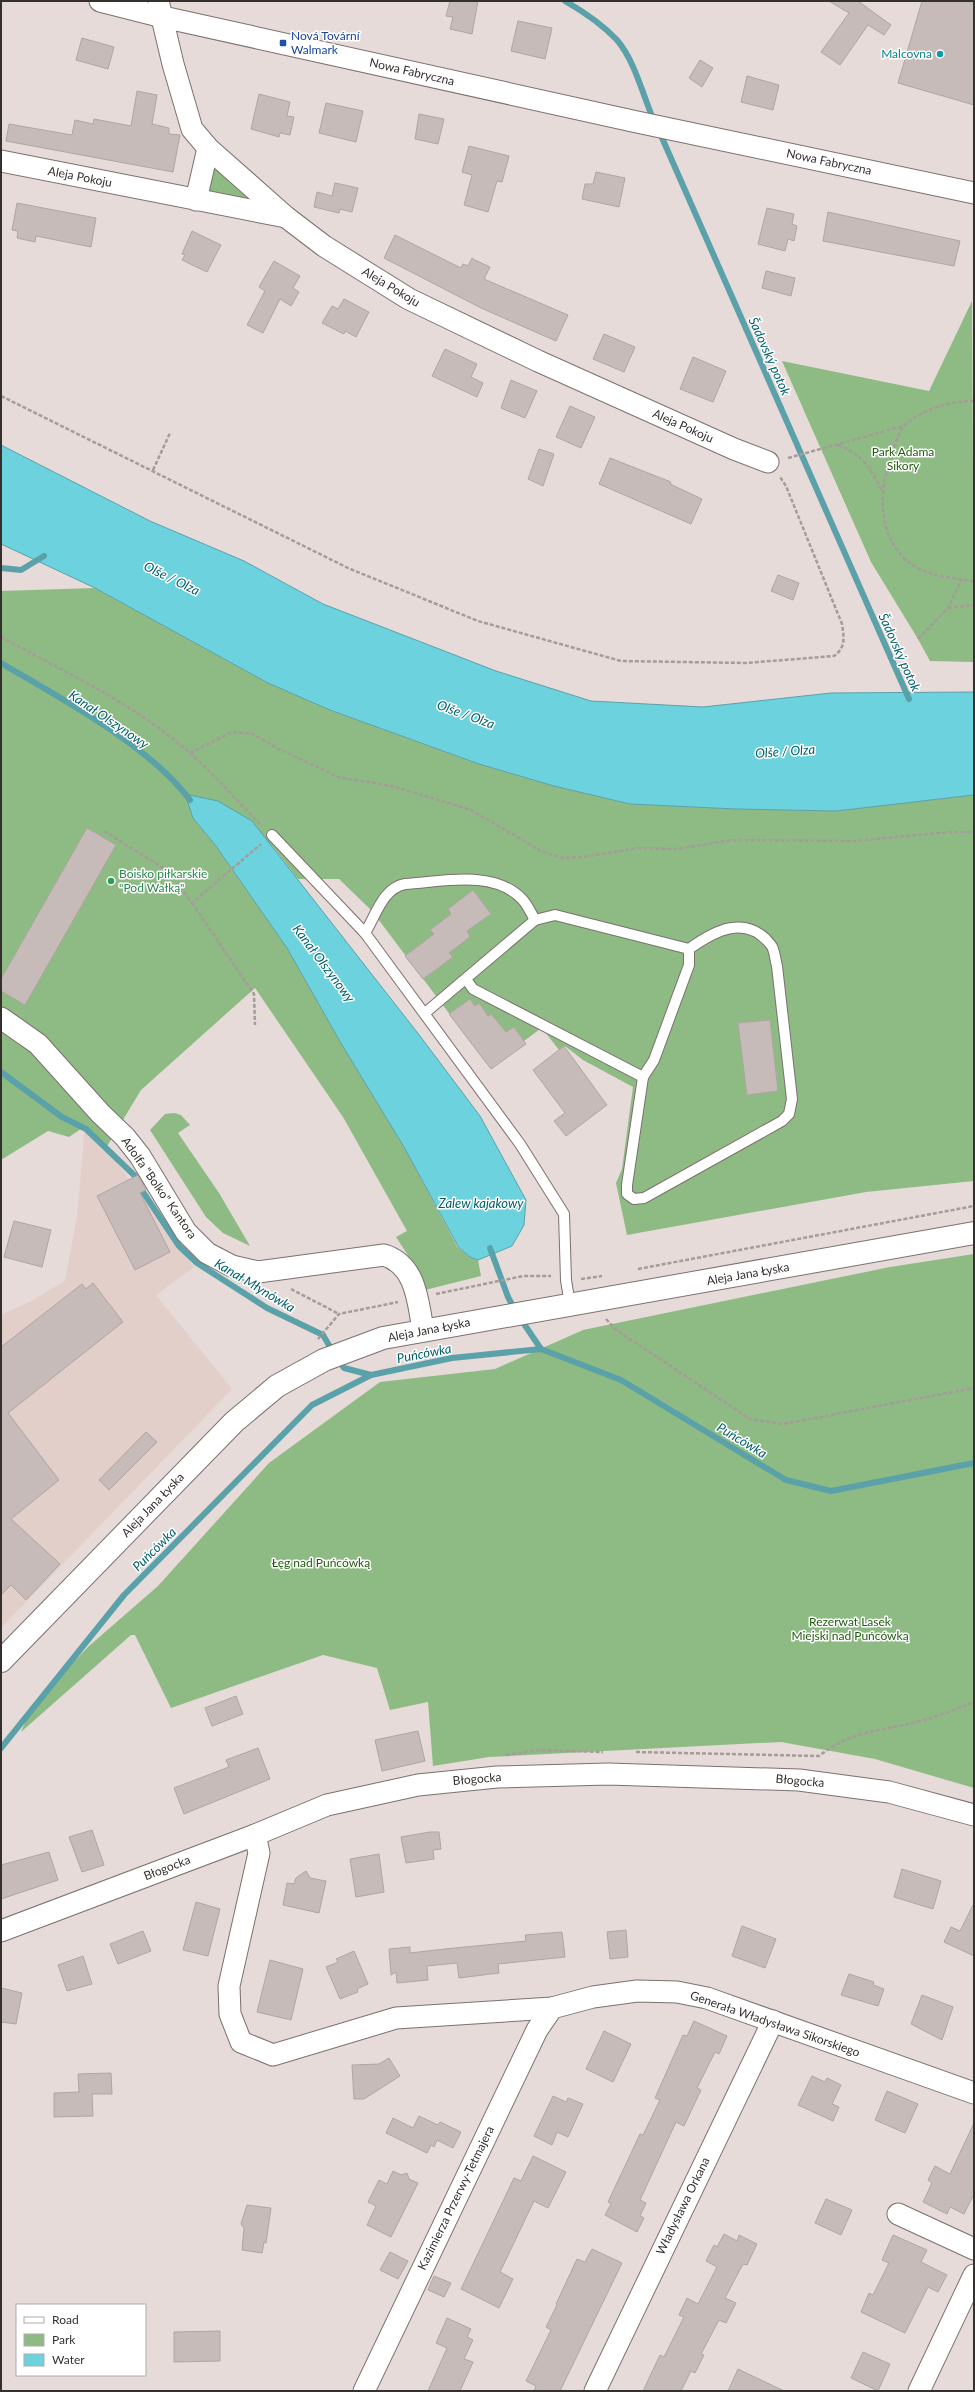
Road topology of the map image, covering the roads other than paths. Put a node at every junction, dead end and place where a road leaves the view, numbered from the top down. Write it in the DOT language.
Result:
graph roads {
  1 [pos="100,1"];
  2 [pos="160,9"];
  3 [pos="208,148"];
  4 [pos="1,161"];
  5 [pos="974,193"];
  6 [pos="196,200"];
  7 [pos="286,217"];
  8 [pos="777,460"];
  9 [pos="272,835"];
  10 [pos="535,920"];
  11 [pos="365,933"];
  12 [pos="689,950"];
  13 [pos="466,979"];
  14 [pos="425,1013"];
  15 [pos="1,1018"];
  16 [pos="643,1077"];
  17 [pos="974,1232"];
  18 [pos="570,1305"];
  19 [pos="423,1330"];
  20 [pos="1,1661"];
  21 [pos="974,1815"];
  22 [pos="255,1835"];
  23 [pos="1,1931"];
  24 [pos="552,2008"];
  25 [pos="772,2021"];
  26 [pos="974,2093"];
  27 [pos="898,2214"];
  28 [pos="974,2249"];
  29 [pos="974,2275"];
  30 [pos="364,2391"];
  31 [pos="595,2391"];
  32 [pos="919,2391"];
  1 -- 2 [label="street, Nowa Fabryczna"];
  2 -- 3 [label="street"];
  2 -- 5 [label="street, Nowa Fabryczna"];
  3 -- 6 [label="street"];
  3 -- 7 [label="street"];
  4 -- 6 [label="street, Aleja Pokoju"];
  6 -- 7 [label="street, Aleja Pokoju"];
  7 -- 8 [label="street, Aleja Pokoju"];
  9 -- 11 [label="lane"];
  10 -- 11 [label="lane"];
  10 -- 12 [label="lane"];
  10 -- 13 [label="lane"];
  11 -- 14 [label="lane"];
  12 -- 16 [label="lane"];
  12 -- 16 [label="lane"];
  13 -- 14 [label="lane"];
  13 -- 16 [label="lane"];
  14 -- 18 [label="lane"];
  15 -- 19 [label="street, Adolfa \"Bolko\" Kantora"];
  17 -- 18 [label="street, Aleja Jana Łyska"];
  18 -- 19 [label="street, Aleja Jana Łyska"];
  19 -- 20 [label="street, Aleja Jana Łyska"];
  21 -- 22 [label="street, Błogocka"];
  22 -- 23 [label="street, Błogocka"];
  22 -- 24 [label="street, Generała Władysława Sikorskiego"];
  24 -- 25 [label="street, Generała Władysława Sikorskiego"];
  24 -- 30 [label="street, Kazimierza Przerwy-Tetmajera"];
  25 -- 26 [label="street, Generała Władysława Sikorskiego"];
  25 -- 31 [label="street, Władysława Orkana"];
  27 -- 28 [label="street"];
  29 -- 32 [label="street"];
}
